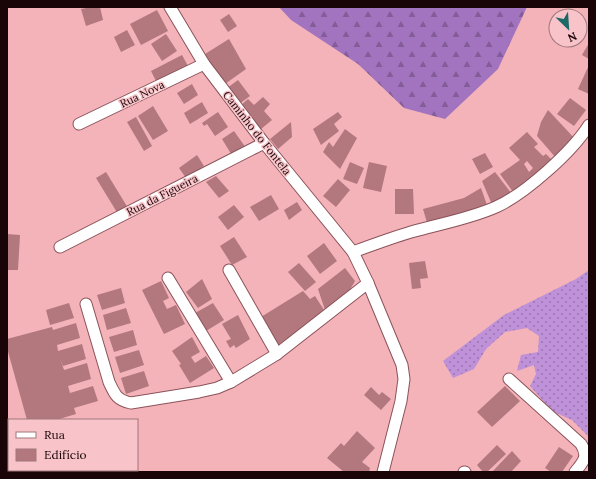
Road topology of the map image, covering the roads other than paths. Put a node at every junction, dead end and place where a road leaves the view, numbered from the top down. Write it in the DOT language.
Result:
graph roads {
  1 [pos="170,7"];
  2 [pos="204,64"];
  3 [pos="79,124"];
  4 [pos="589,125"];
  5 [pos="264,143"];
  6 [pos="60,247"];
  7 [pos="353,252"];
  8 [pos="229,270"];
  9 [pos="168,278"];
  10 [pos="368,283"];
  11 [pos="86,304"];
  12 [pos="277,354"];
  13 [pos="509,380"];
  14 [pos="231,382"];
  15 [pos="383,472"];
  16 [pos="575,472"];
  1 -- 2 [label="street, Caminho do Fontela"];
  2 -- 3 [label="street, Rua Nova"];
  2 -- 5 [label="street, Caminho do Fontela"];
  4 -- 7 [label="street"];
  5 -- 6 [label="street, Rua da Figueira"];
  5 -- 7 [label="street, Caminho do Fontela"];
  7 -- 10 [label="street, Caminho do Fontela"];
  8 -- 12 [label="street"];
  9 -- 14 [label="street"];
  10 -- 12 [label="street"];
  10 -- 15 [label="street, Caminho do Fontela"];
  11 -- 14 [label="street"];
  12 -- 14 [label="street"];
  13 -- 16 [label="street"];
}
